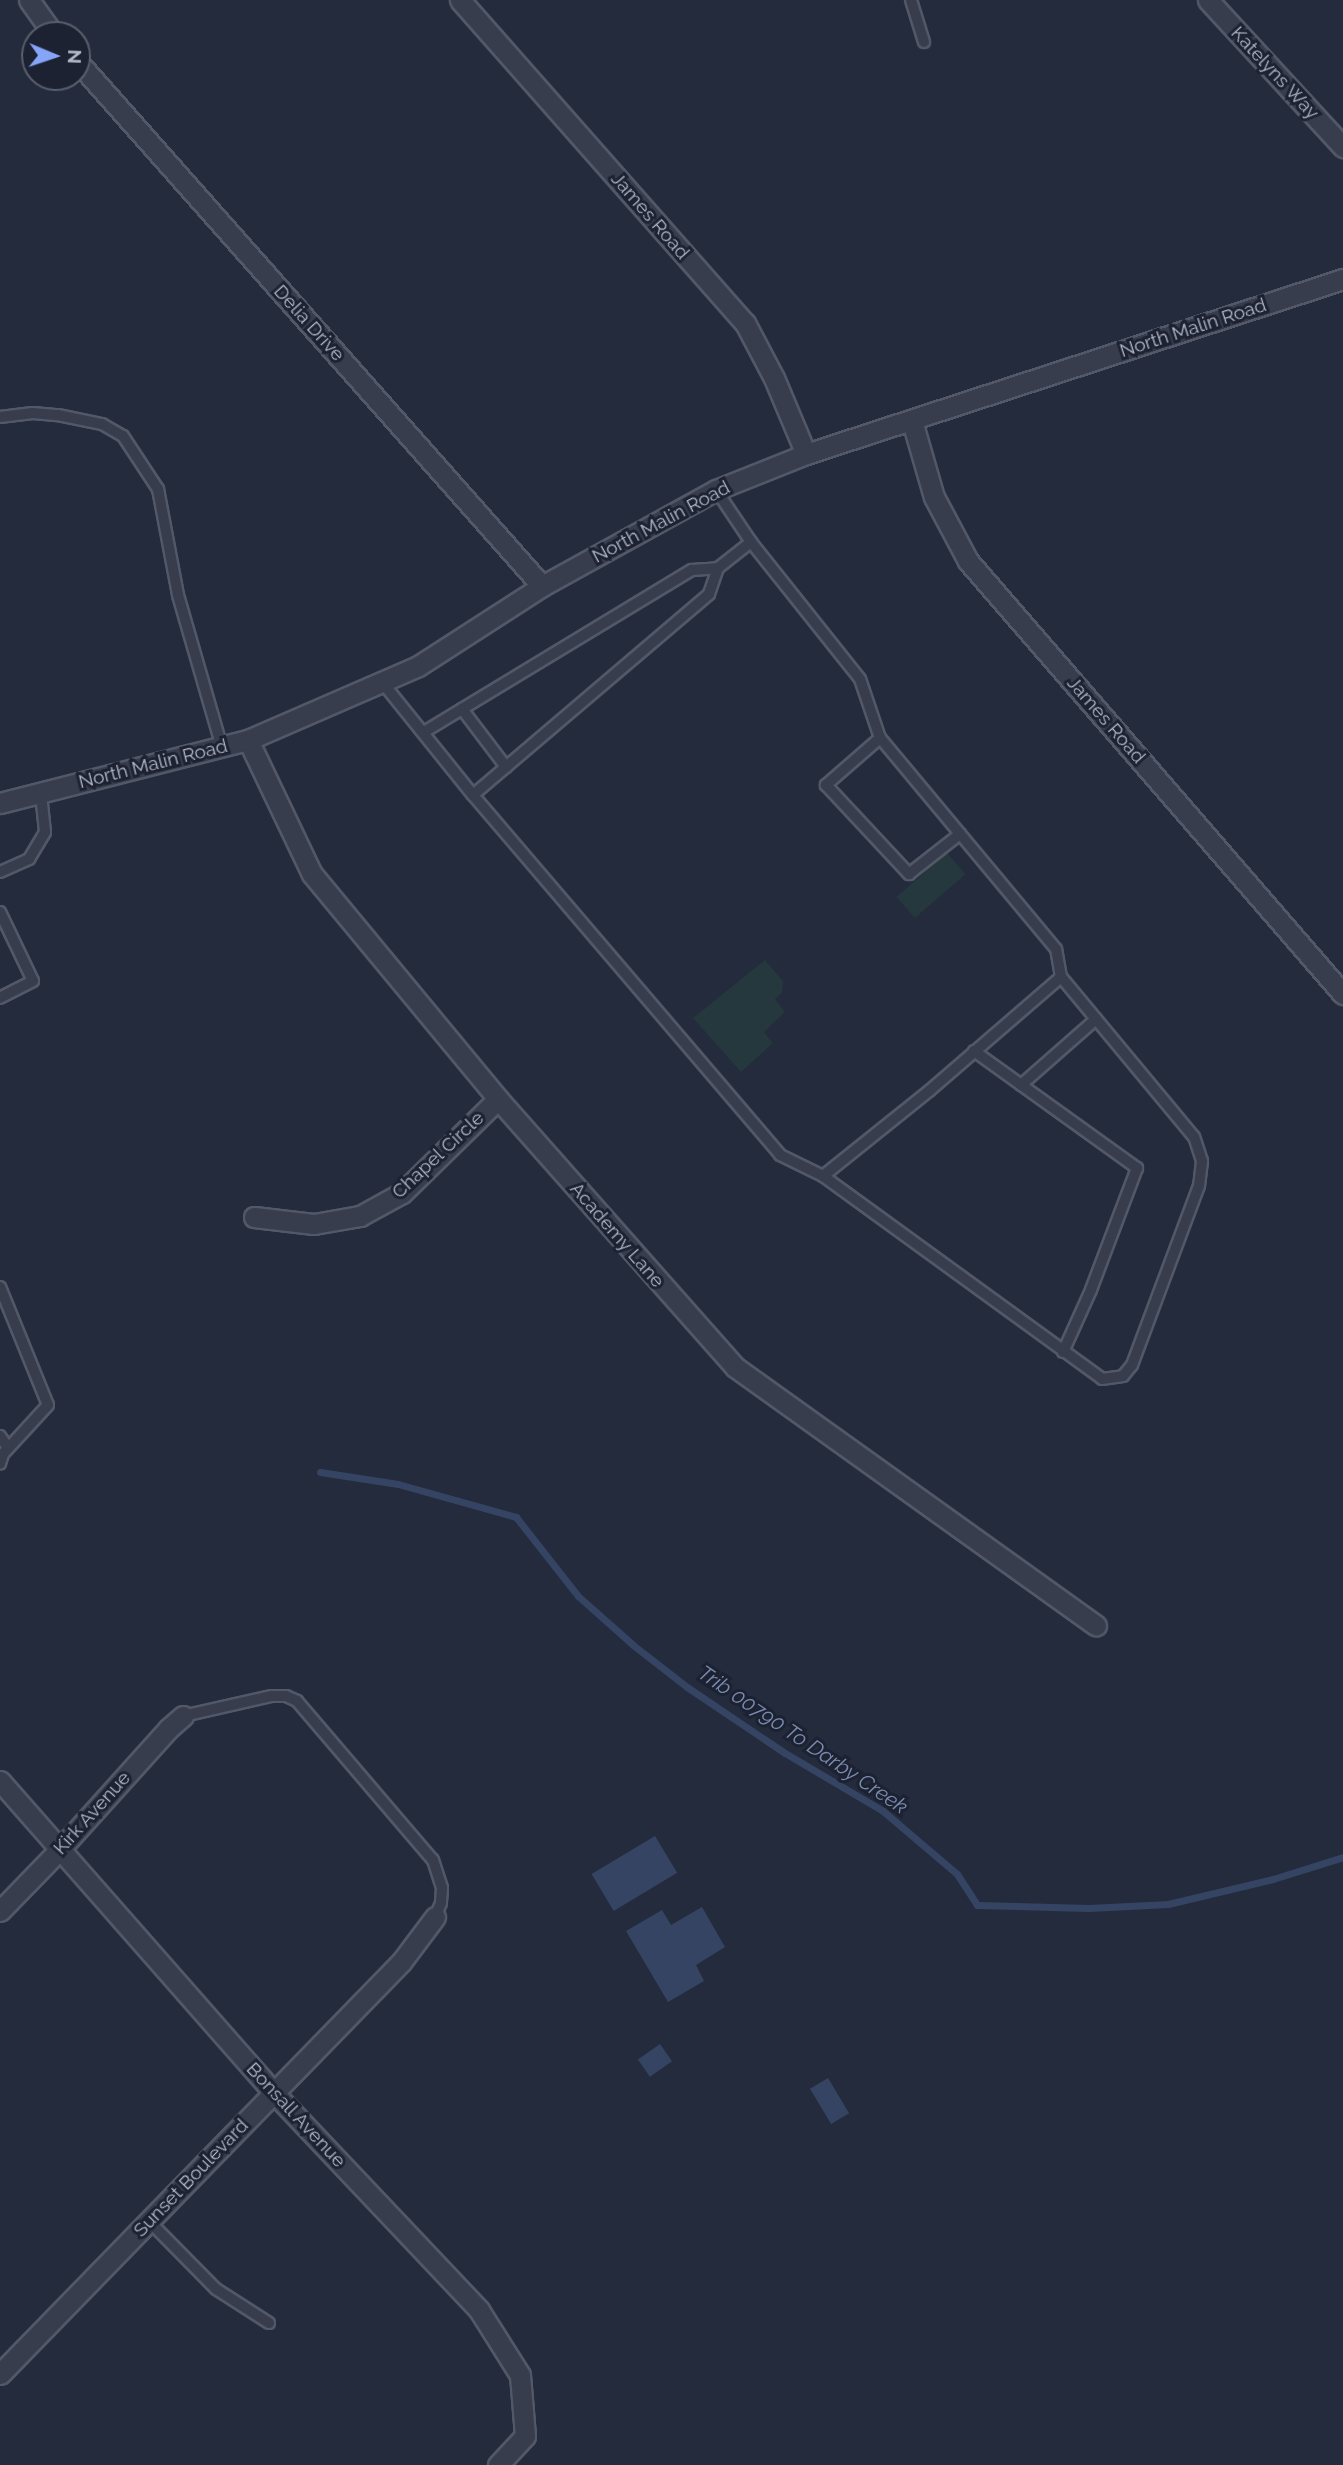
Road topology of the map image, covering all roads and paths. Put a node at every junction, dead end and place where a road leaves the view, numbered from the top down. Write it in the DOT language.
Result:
graph roads {
  1 [pos="29,0"];
  2 [pos="460,0"];
  3 [pos="911,0"];
  4 [pos="1208,0"];
  5 [pos="44,21"];
  6 [pos="924,42"];
  7 [pos="91,77"];
  8 [pos="1343,147"];
  9 [pos="1343,279"];
  10 [pos="0,417"];
  11 [pos="912,421"];
  12 [pos="806,454"];
  13 [pos="716,490"];
  14 [pos="751,542"];
  15 [pos="718,568"];
  16 [pos="542,586"];
  17 [pos="382,682"];
  18 [pos="462,709"];
  19 [pos="424,732"];
  20 [pos="880,738"];
  21 [pos="248,740"];
  22 [pos="222,747"];
  23 [pos="506,767"];
  24 [pos="41,793"];
  25 [pos="473,795"];
  26 [pos="0,803"];
  27 [pos="960,834"];
  28 [pos="0,872"];
  29 [pos="0,912"];
  30 [pos="1061,977"];
  31 [pos="1343,994"];
  32 [pos="0,998"];
  33 [pos="1096,1019"];
  34 [pos="974,1051"];
  35 [pos="1021,1085"];
  36 [pos="498,1099"];
  37 [pos="823,1176"];
  38 [pos="254,1217"];
  39 [pos="0,1287"];
  40 [pos="1063,1352"];
  41 [pos="0,1436"];
  42 [pos="8,1448"];
  43 [pos="0,1464"];
  44 [pos="1096,1625"];
  45 [pos="183,1716"];
  46 [pos="0,1781"];
  47 [pos="61,1849"];
  48 [pos="0,1910"];
  49 [pos="435,1917"];
  50 [pos="274,2093"];
  51 [pos="149,2221"];
  52 [pos="269,2323"];
  53 [pos="0,2374"];
  54 [pos="498,2465"];
  1 -- 5 [label="street"];
  2 -- 12 [label="street, James Road"];
  3 -- 6 [label="lane"];
  4 -- 8 [label="street, Katelyns Way"];
  7 -- 16 [label="street, Delia Drive"];
  9 -- 11 [label="street, North Malin Road"];
  10 -- 22 [label="lane"];
  11 -- 12 [label="street, North Malin Road"];
  11 -- 31 [label="street, James Road"];
  12 -- 13 [label="street, North Malin Road"];
  13 -- 14 [label="lane"];
  13 -- 16 [label="street, North Malin Road"];
  14 -- 15 [label="lane"];
  14 -- 20 [label="lane"];
  15 -- 18 [label="lane"];
  15 -- 23 [label="lane"];
  16 -- 17 [label="street, North Malin Road"];
  17 -- 19 [label="lane"];
  17 -- 21 [label="street, North Malin Road"];
  18 -- 19 [label="lane"];
  18 -- 23 [label="lane"];
  19 -- 25 [label="lane"];
  20 -- 27 [label="lane"];
  20 -- 27 [label="lane"];
  21 -- 22 [label="street, North Malin Road"];
  21 -- 36 [label="street, Academy Lane"];
  22 -- 24 [label="street, North Malin Road"];
  23 -- 25 [label="lane"];
  24 -- 26 [label="street, North Malin Road"];
  24 -- 28 [label="lane"];
  25 -- 37 [label="lane"];
  27 -- 30 [label="lane"];
  29 -- 32 [label="lane"];
  30 -- 33 [label="lane"];
  30 -- 34 [label="lane"];
  33 -- 35 [label="lane"];
  33 -- 40 [label="lane"];
  34 -- 35 [label="lane"];
  34 -- 37 [label="lane"];
  35 -- 40 [label="lane"];
  36 -- 38 [label="street, Chapel Circle"];
  36 -- 44 [label="street, Academy Lane"];
  37 -- 40 [label="lane"];
  39 -- 42 [label="lane"];
  41 -- 42 [label="lane"];
  42 -- 43 [label="lane"];
  45 -- 47 [label="street, Kirk Avenue"];
  45 -- 49 [label="lane"];
  46 -- 47 [label="street, Bonsall Avenue"];
  47 -- 48 [label="street, Kirk Avenue"];
  47 -- 50 [label="street, Bonsall Avenue"];
  49 -- 50 [label="street, Sunset Boulevard"];
  50 -- 51 [label="street, Sunset Boulevard"];
  50 -- 54 [label="street, Bonsall Avenue"];
  51 -- 52 [label="lane"];
  51 -- 53 [label="street, Sunset Boulevard"];
}
